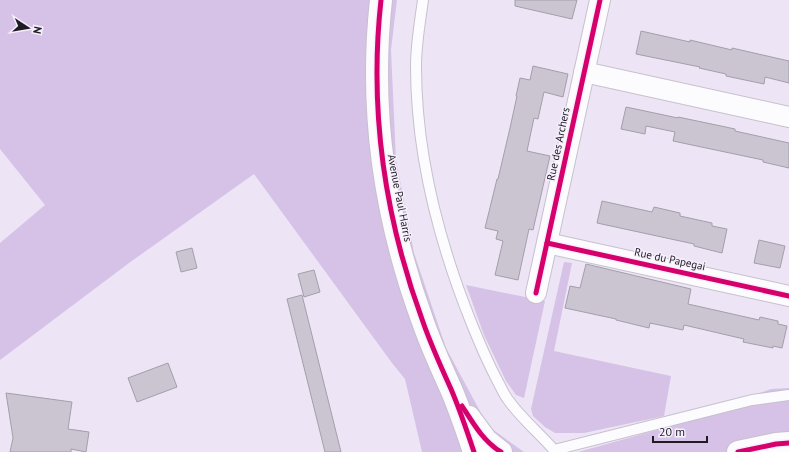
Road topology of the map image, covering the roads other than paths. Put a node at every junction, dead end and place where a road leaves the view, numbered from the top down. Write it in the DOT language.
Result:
graph roads {
  1 [pos="381,0"];
  2 [pos="422,0"];
  3 [pos="600,0"];
  4 [pos="584,72"];
  5 [pos="789,117"];
  6 [pos="547,243"];
  7 [pos="536,293"];
  8 [pos="789,296"];
  9 [pos="452,391"];
  10 [pos="789,395"];
  11 [pos="789,443"];
  12 [pos="554,451"];
  13 [pos="474,452"];
  14 [pos="501,452"];
  15 [pos="738,452"];
  1 -- 9 [label="main road, Avenue Paul Harris"];
  2 -- 12 [label="lane"];
  3 -- 4 [label="street, Rue des Archers"];
  4 -- 5 [label="street"];
  4 -- 6 [label="street, Rue des Archers"];
  6 -- 7 [label="street, Rue des Archers"];
  6 -- 8 [label="street, Rue du Papegai"];
  9 -- 13 [label="main road, Avenue Paul Harris"];
  9 -- 14 [label="main road, Avenue Paul Harris"];
  10 -- 12 [label="lane"];
  11 -- 15 [label="main road"];
}
